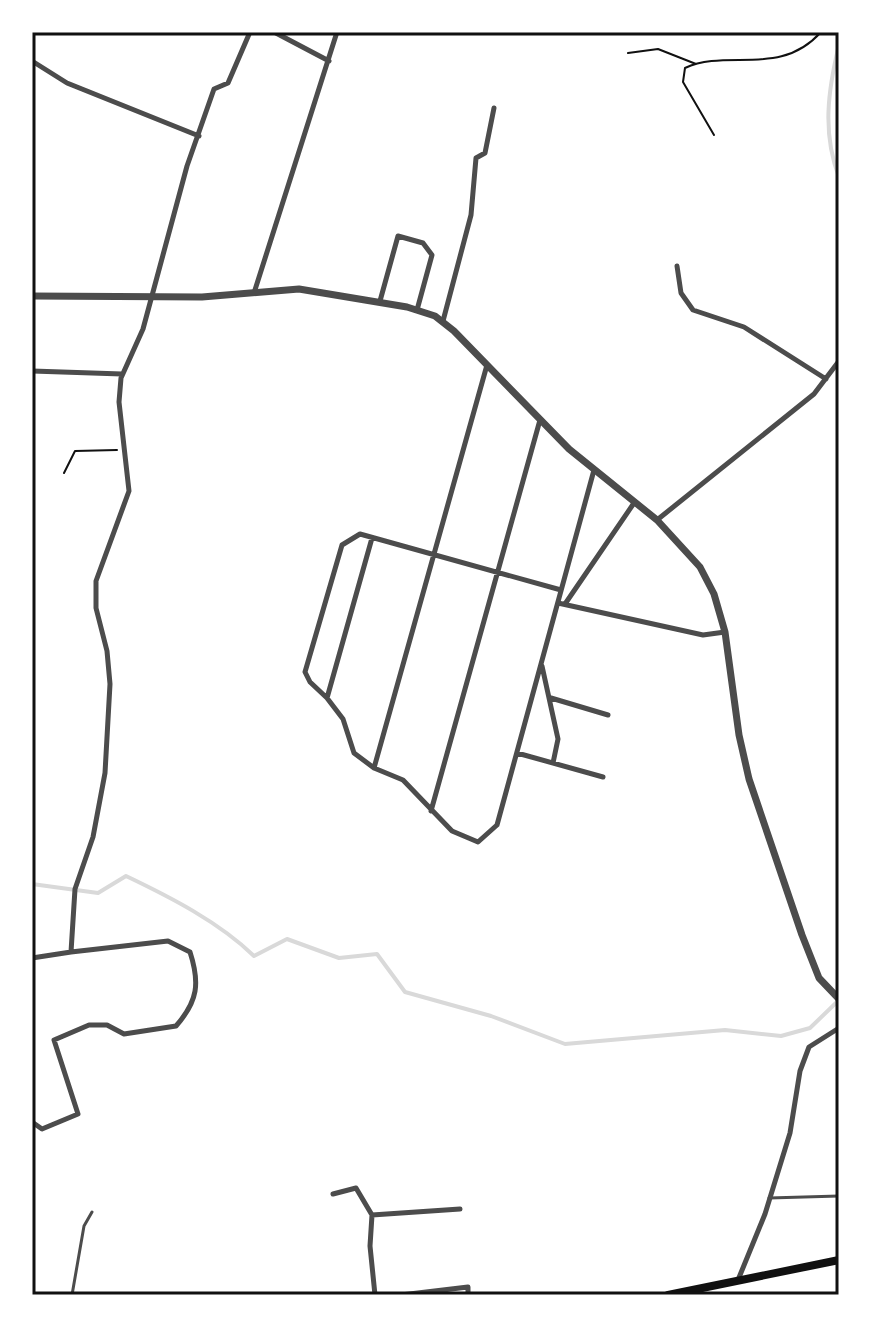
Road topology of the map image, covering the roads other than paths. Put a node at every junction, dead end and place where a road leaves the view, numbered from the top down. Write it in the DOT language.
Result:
graph roads {
  1 [pos="250,32"];
  2 [pos="274,32"];
  3 [pos="337,32"];
  4 [pos="32,61"];
  5 [pos="329,61"];
  6 [pos="494,108"];
  7 [pos="199,136"];
  8 [pos="677,266"];
  9 [pos="254,293"];
  10 [pos="32,296"];
  11 [pos="152,298"];
  12 [pos="380,301"];
  13 [pos="417,310"];
  14 [pos="443,322"];
  15 [pos="839,361"];
  16 [pos="487,365"];
  17 [pos="32,371"];
  18 [pos="123,374"];
  19 [pos="826,379"];
  20 [pos="540,419"];
  21 [pos="594,470"];
  22 [pos="634,503"];
  23 [pos="657,520"];
  24 [pos="372,538"];
  25 [pos="434,554"];
  26 [pos="497,571"];
  27 [pos="561,590"];
  28 [pos="562,603"];
  29 [pos="725,632"];
  30 [pos="542,663"];
  31 [pos="327,698"];
  32 [pos="551,698"];
  33 [pos="608,715"];
  34 [pos="517,753"];
  35 [pos="553,763"];
  36 [pos="374,768"];
  37 [pos="603,777"];
  38 [pos="431,812"];
  39 [pos="71,952"];
  40 [pos="32,958"];
  41 [pos="839,999"];
  42 [pos="839,1028"];
  43 [pos="32,1122"];
  44 [pos="333,1194"];
  45 [pos="839,1196"];
  46 [pos="769,1198"];
  47 [pos="460,1209"];
  48 [pos="92,1212"];
  49 [pos="372,1215"];
  50 [pos="839,1260"];
  51 [pos="738,1281"];
  52 [pos="72,1295"];
  53 [pos="375,1295"];
  54 [pos="401,1295"];
  55 [pos="468,1295"];
  56 [pos="668,1295"];
  1 -- 7 [label="street"];
  2 -- 5 [label="street"];
  3 -- 5 [label="street"];
  4 -- 7 [label="street"];
  5 -- 9 [label="street"];
  6 -- 14 [label="street"];
  7 -- 11 [label="street"];
  8 -- 19 [label="street"];
  9 -- 11 [label="street"];
  9 -- 12 [label="street"];
  10 -- 11 [label="street"];
  11 -- 18 [label="street"];
  12 -- 13 [label="street"];
  12 -- 13 [label="street"];
  13 -- 14 [label="street"];
  14 -- 16 [label="street"];
  15 -- 19 [label="street"];
  16 -- 20 [label="street"];
  16 -- 25 [label="street"];
  17 -- 18 [label="street"];
  18 -- 39 [label="street"];
  19 -- 23 [label="street"];
  20 -- 21 [label="street"];
  20 -- 26 [label="street"];
  21 -- 22 [label="street"];
  21 -- 27 [label="street"];
  22 -- 23 [label="street"];
  22 -- 28 [label="street"];
  23 -- 29 [label="street"];
  24 -- 25 [label="street"];
  24 -- 31 [label="street"];
  24 -- 31 [label="street"];
  25 -- 26 [label="street"];
  25 -- 36 [label="street"];
  26 -- 27 [label="street"];
  26 -- 38 [label="street"];
  27 -- 28 [label="street"];
  28 -- 29 [label="street"];
  28 -- 30 [label="street"];
  29 -- 41 [label="street"];
  30 -- 32 [label="street"];
  30 -- 34 [label="street"];
  31 -- 36 [label="street"];
  32 -- 33 [label="street"];
  32 -- 35 [label="street"];
  34 -- 35 [label="street"];
  34 -- 38 [label="street"];
  35 -- 37 [label="street"];
  36 -- 38 [label="street"];
  39 -- 40 [label="street"];
  39 -- 43 [label="street"];
  42 -- 46 [label="street"];
  44 -- 49 [label="street"];
  45 -- 46 [label="lane"];
  46 -- 51 [label="street"];
  47 -- 49 [label="street"];
  48 -- 52 [label="lane"];
  49 -- 53 [label="street"];
  50 -- 51 [label="main road"];
  51 -- 56 [label="main road"];
  54 -- 55 [label="street"];
}
